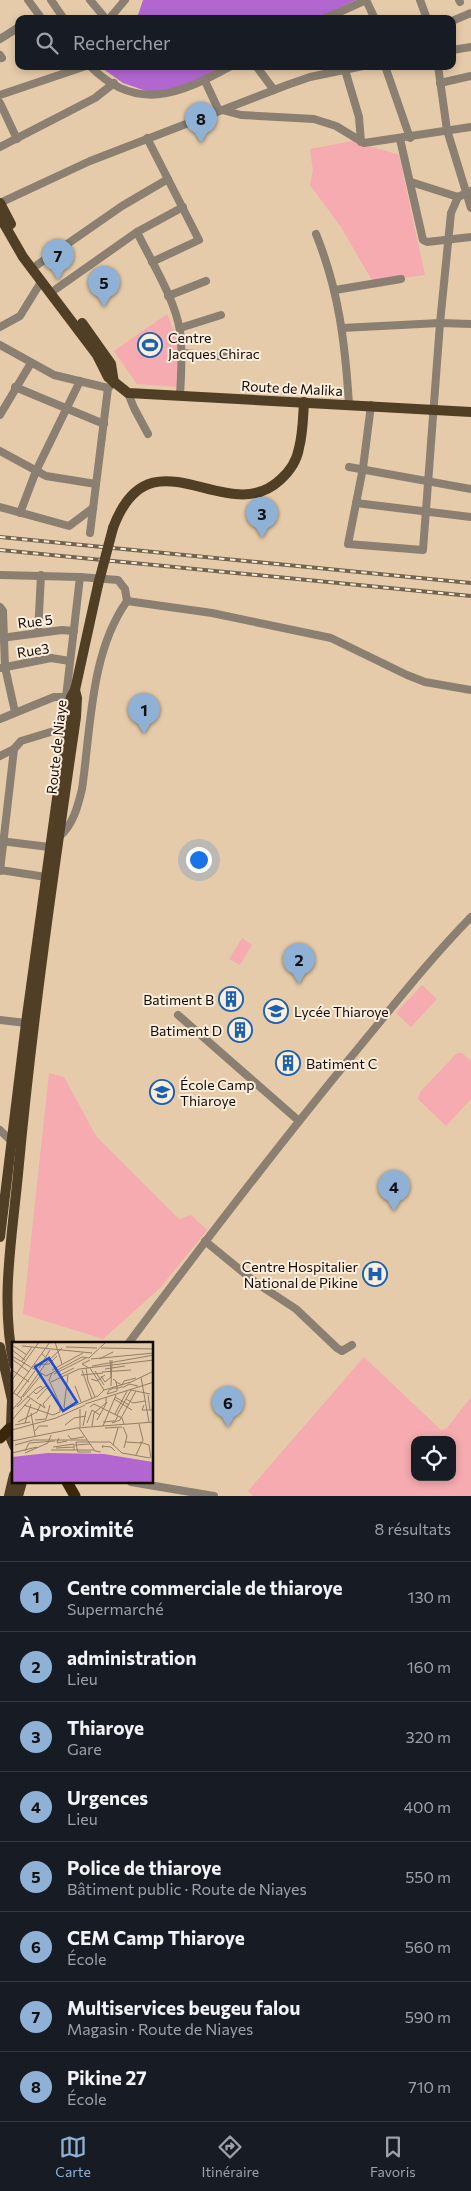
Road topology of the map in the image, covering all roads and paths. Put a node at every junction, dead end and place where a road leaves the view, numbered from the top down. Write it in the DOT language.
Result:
graph roads {
  1 [pos="28,0"];
  2 [pos="51,0"];
  3 [pos="90,0"];
  4 [pos="125,0"];
  5 [pos="366,0"];
  6 [pos="420,0"];
  7 [pos="471,13"];
  8 [pos="36,15"];
  9 [pos="61,15"];
  10 [pos="103,15"];
  11 [pos="111,15"];
  12 [pos="333,15"];
  13 [pos="373,15"];
  14 [pos="426,15"];
  15 [pos="456,19"];
  16 [pos="15,30"];
  17 [pos="0,39"];
  18 [pos="471,46"];
  19 [pos="456,49"];
  20 [pos="74,70"];
  21 [pos="96,70"];
  22 [pos="224,70"];
  23 [pos="259,70"];
  24 [pos="346,70"];
  25 [pos="386,70"];
  26 [pos="438,70"];
  27 [pos="471,76"];
  28 [pos="205,81"];
  29 [pos="114,83"];
  30 [pos="440,83"];
  31 [pos="274,90"];
  32 [pos="0,95"];
  33 [pos="0,103"];
  34 [pos="220,111"];
  35 [pos="471,127"];
  36 [pos="447,130"];
  37 [pos="147,138"];
  38 [pos="410,138"];
  39 [pos="17,139"];
  40 [pos="400,139"];
  41 [pos="361,142"];
  42 [pos="0,147"];
  43 [pos="168,179"];
  44 [pos="411,182"];
  45 [pos="468,191"];
  46 [pos="458,197"];
  47 [pos="0,203"];
  48 [pos="183,207"];
  49 [pos="471,208"];
  50 [pos="0,217"];
  51 [pos="136,232"];
  52 [pos="316,234"];
  53 [pos="471,237"];
  54 [pos="448,238"];
  55 [pos="152,262"];
  56 [pos="37,265"];
  57 [pos="401,279"];
  58 [pos="206,281"];
  59 [pos="41,282"];
  60 [pos="56,289"];
  61 [pos="336,290"];
  62 [pos="168,296"];
  63 [pos="220,315"];
  64 [pos="75,320"];
  65 [pos="440,323"];
  66 [pos="471,324"];
  67 [pos="0,327"];
  68 [pos="180,328"];
  69 [pos="342,328"];
  70 [pos="1,348"];
  71 [pos="182,353"];
  72 [pos="230,356"];
  73 [pos="31,363"];
  74 [pos="80,381"];
  75 [pos="111,386"];
  76 [pos="16,387"];
  77 [pos="128,393"];
  78 [pos="180,396"];
  79 [pos="304,402"];
  80 [pos="349,404"];
  81 [pos="371,405"];
  82 [pos="435,409"];
  83 [pos="68,410"];
  84 [pos="471,412"];
  85 [pos="0,414"];
  86 [pos="104,424"];
  87 [pos="148,434"];
  88 [pos="0,451"];
  89 [pos="349,466"];
  90 [pos="363,468"];
  91 [pos="36,471"];
  92 [pos="429,481"];
  93 [pos="96,484"];
  94 [pos="471,489"];
  95 [pos="356,503"];
  96 [pos="0,507"];
  97 [pos="94,508"];
  98 [pos="427,512"];
  99 [pos="20,514"];
  100 [pos="471,517"];
  101 [pos="90,533"];
  102 [pos="1,573"];
  103 [pos="41,575"];
  104 [pos="80,577"];
  105 [pos="127,601"];
  106 [pos="0,608"];
  107 [pos="74,631"];
  108 [pos="38,633"];
  109 [pos="2,638"];
  110 [pos="70,661"];
  111 [pos="2,667"];
  112 [pos="471,690"];
  113 [pos="71,695"];
  114 [pos="14,712"];
  115 [pos="0,719"];
  116 [pos="66,727"];
  117 [pos="14,749"];
  118 [pos="0,756"];
  119 [pos="0,795"];
  120 [pos="9,796"];
  121 [pos="59,837"];
  122 [pos="2,841"];
  123 [pos="49,847"];
  124 [pos="0,871"];
  125 [pos="49,878"];
  126 [pos="471,917"];
  127 [pos="178,1015"];
  128 [pos="0,1020"];
  129 [pos="26,1023"];
  130 [pos="299,1121"];
  131 [pos="4,1135"];
  132 [pos="0,1232"];
  133 [pos="205,1241"];
  134 [pos="129,1342"];
  135 [pos="352,1345"];
  136 [pos="0,1346"];
  137 [pos="12,1354"];
  138 [pos="12,1425"];
  139 [pos="0,1438"];
  140 [pos="12,1441"];
  141 [pos="12,1483"];
  142 [pos="69,1484"];
  143 [pos="143,1484"];
  144 [pos="9,1496"];
  145 [pos="75,1496"];
  146 [pos="214,1496"];
  1 -- 8 [label="street"];
  2 -- 9 [label="street"];
  3 -- 10 [label="street"];
  4 -- 11 [label="street"];
  5 -- 12 [label="street"];
  5 -- 13 [label="street"];
  6 -- 14 [label="street"];
  7 -- 15 [label="street"];
  16 -- 17 [label="street"];
  18 -- 19 [label="street"];
  20 -- 32 [label="street"];
  21 -- 29 [label="street"];
  22 -- 28 [label="street"];
  23 -- 31 [label="street"];
  24 -- 31 [label="street"];
  24 -- 41 [label="street"];
  25 -- 38 [label="street"];
  26 -- 30 [label="street"];
  27 -- 30 [label="street"];
  28 -- 29 [label="street"];
  28 -- 34 [label="street"];
  29 -- 39 [label="street"];
  30 -- 36 [label="street"];
  31 -- 34 [label="street"];
  33 -- 39 [label="street"];
  34 -- 37 [label="street"];
  34 -- 41 [label="street"];
  35 -- 36 [label="street"];
  36 -- 38 [label="street"];
  36 -- 45 [label="street"];
  37 -- 43 [label="street"];
  37 -- 47 [label="street"];
  38 -- 40 [label="street"];
  39 -- 42 [label="street"];
  40 -- 41 [label="street"];
  40 -- 44 [label="street"];
  43 -- 48 [label="street"];
  43 -- 56 [label="street"];
  44 -- 46 [label="street"];
  44 -- 54 [label="street"];
  45 -- 46 [label="street"];
  45 -- 49 [label="street"];
  46 -- 54 [label="street"];
  47 -- 56 [label="main road"];
  48 -- 51 [label="street"];
  48 -- 55 [label="street"];
  50 -- 59 [label="main road"];
  51 -- 55 [label="street"];
  51 -- 60 [label="street"];
  52 -- 61 [label="street"];
  53 -- 54 [label="street"];
  54 -- 65 [label="street"];
  55 -- 62 [label="street"];
  56 -- 60 [label="main road"];
  57 -- 61 [label="street"];
  58 -- 62 [label="street"];
  59 -- 64 [label="main road"];
  59 -- 67 [label="street"];
  60 -- 64 [label="main road"];
  61 -- 69 [label="street"];
  62 -- 68 [label="street"];
  63 -- 68 [label="street"];
  64 -- 75 [label="main road"];
  65 -- 66 [label="street"];
  65 -- 69 [label="street"];
  65 -- 82 [label="street"];
  68 -- 71 [label="street"];
  69 -- 80 [label="street"];
  70 -- 73 [label="street"];
  71 -- 72 [label="street"];
  71 -- 78 [label="street"];
  73 -- 74 [label="street"];
  73 -- 76 [label="street"];
  74 -- 75 [label="street"];
  74 -- 83 [label="street"];
  75 -- 77 [label="main road"];
  75 -- 86 [label="street"];
  76 -- 83 [label="street"];
  76 -- 85 [label="street"];
  77 -- 78 [label="main road, Route de Malika"];
  77 -- 87 [label="street"];
  78 -- 79 [label="main road, Route de Malika"];
  79 -- 80 [label="main road, Route de Malika"];
  79 -- 113 [label="main road, bridge"];
  80 -- 81 [label="main road, Route de Malika"];
  81 -- 82 [label="main road, Route de Malika"];
  81 -- 90 [label="street"];
  82 -- 84 [label="main road, Route de Malika"];
  82 -- 92 [label="street"];
  83 -- 86 [label="street"];
  83 -- 91 [label="street"];
  86 -- 93 [label="street"];
  88 -- 91 [label="street"];
  89 -- 90 [label="street"];
  90 -- 92 [label="street"];
  90 -- 95 [label="street"];
  91 -- 93 [label="street"];
  91 -- 99 [label="street"];
  92 -- 94 [label="street"];
  92 -- 98 [label="street"];
  93 -- 97 [label="street"];
  95 -- 98 [label="street"];
  95 -- 98 [label="street"];
  96 -- 99 [label="street"];
  97 -- 99 [label="street"];
  97 -- 101 [label="street"];
  98 -- 100 [label="street"];
  102 -- 103 [label="street"];
  103 -- 104 [label="street"];
  103 -- 108 [label="street"];
  104 -- 105 [label="street"];
  104 -- 107 [label="street"];
  105 -- 112 [label="street"];
  105 -- 121 [label="street"];
  106 -- 109 [label="street"];
  107 -- 108 [label="street, Rue 5"];
  107 -- 110 [label="street"];
  108 -- 109 [label="street, Rue 5"];
  109 -- 111 [label="street"];
  110 -- 111 [label="street, Rue3"];
  110 -- 113 [label="street"];
  111 -- 114 [label="street"];
  113 -- 114 [label="street"];
  113 -- 116 [label="main road, Route de Niaye"];
  113 -- 121 [label="main road, Route de Niaye"];
  114 -- 115 [label="street"];
  116 -- 117 [label="street"];
  116 -- 123 [label="main road, Route de Niaye"];
  117 -- 118 [label="street"];
  117 -- 120 [label="street"];
  119 -- 120 [label="street"];
  120 -- 122 [label="street"];
  121 -- 125 [label="main road, Route de Niaye"];
  122 -- 123 [label="street"];
  122 -- 124 [label="street"];
  123 -- 125 [label="main road, Route de Niaye"];
  124 -- 125 [label="street"];
  125 -- 129 [label="main road, Route de Niaye"];
  125 -- 137 [label="main road, Route de Niaye"];
  126 -- 130 [label="street"];
  127 -- 130 [label="street"];
  128 -- 129 [label="street"];
  129 -- 131 [label="main road, Route de Niaye"];
  130 -- 133 [label="street"];
  131 -- 132 [label="main road, Route de Niaye"];
  133 -- 134 [label="street"];
  133 -- 135 [label="street"];
  136 -- 138 [label="main road"];
  138 -- 139 [label="highway"];
  138 -- 140 [label="main road"];
  141 -- 144 [label="main road"];
  142 -- 145 [label="highway"];
  143 -- 146 [label="street"];
}
